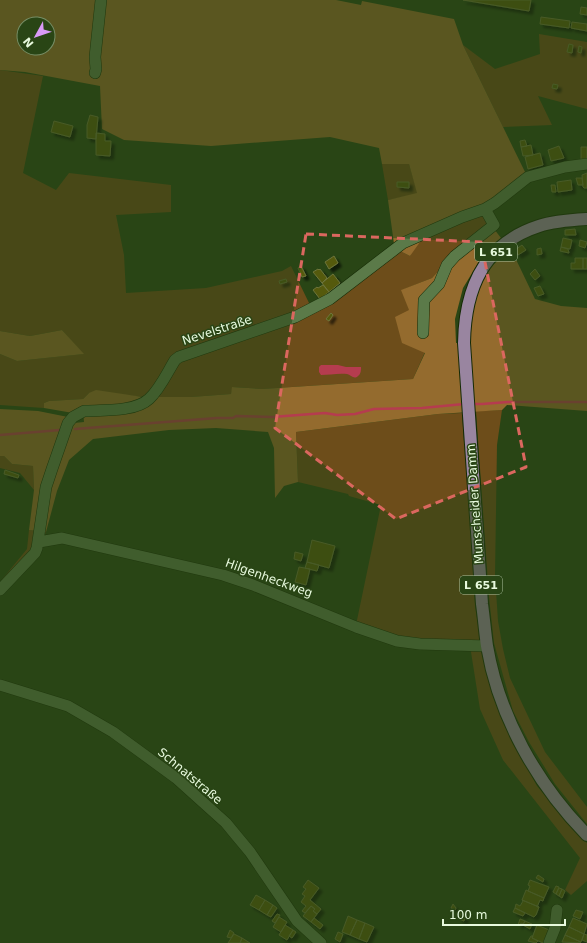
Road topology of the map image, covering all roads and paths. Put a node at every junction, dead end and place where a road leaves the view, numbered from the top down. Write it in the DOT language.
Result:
graph roads {
  1 [pos="101,0"];
  2 [pos="95,73"];
  3 [pos="587,164"];
  4 [pos="485,209"];
  5 [pos="587,219"];
  6 [pos="423,333"];
  7 [pos="39,542"];
  8 [pos="0,590"];
  9 [pos="487,646"];
  10 [pos="0,685"];
  11 [pos="587,835"];
  12 [pos="557,910"];
  13 [pos="321,943"];
  14 [pos="548,943"];
  1 -- 2 [label="street"];
  3 -- 4 [label="street, Nevelstraße"];
  4 -- 6 [label="street"];
  4 -- 7 [label="street, Nevelstraße"];
  5 -- 9 [label="main road, Munscheider Damm / L 651"];
  7 -- 8 [label="street, Nevelstraße"];
  7 -- 9 [label="street, Hilgenheckweg"];
  9 -- 11 [label="main road, Munscheider Damm / L 651"];
  10 -- 13 [label="street, Schnatstraße"];
  12 -- 14 [label="street"];
}
